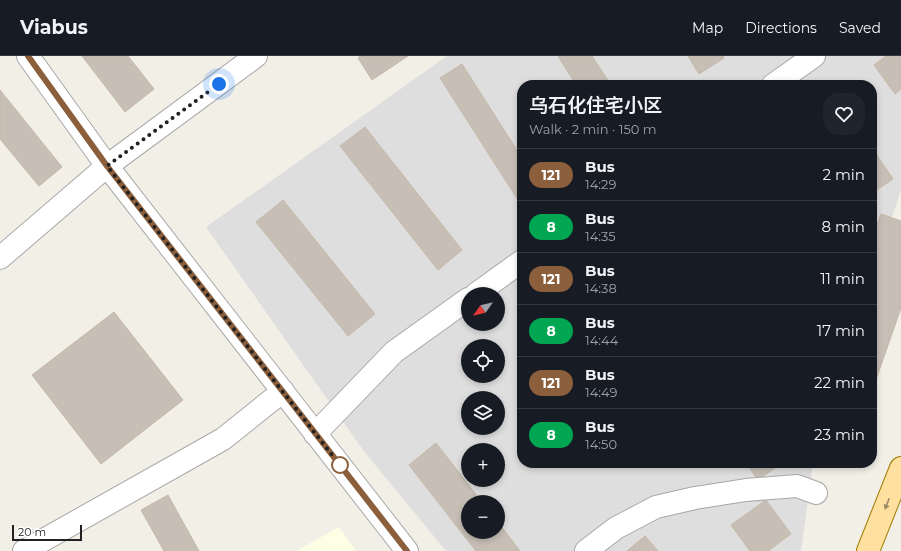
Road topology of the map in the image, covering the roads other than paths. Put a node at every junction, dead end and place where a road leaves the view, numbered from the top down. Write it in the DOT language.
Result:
graph roads {
  1 [pos="28,56"];
  2 [pos="256,56"];
  3 [pos="814,56"];
  4 [pos="780,80"];
  5 [pos="107,166"];
  6 [pos="0,258"];
  7 [pos="517,265"];
  8 [pos="486,287"];
  9 [pos="461,304"];
  10 [pos="283,391"];
  11 [pos="316,434"];
  12 [pos="901,468"];
  13 [pos="816,493"];
  14 [pos="24,551"];
  15 [pos="407,551"];
  16 [pos="586,551"];
  17 [pos="868,551"];
  1 -- 5 [label="street"];
  2 -- 5 [label="street"];
  3 -- 4 [label="street"];
  5 -- 6 [label="street"];
  5 -- 10 [label="street"];
  7 -- 8 [label="street"];
  9 -- 11 [label="street"];
  10 -- 11 [label="street"];
  10 -- 14 [label="street"];
  11 -- 15 [label="street"];
  12 -- 17 [label="main road, one-way"];
  13 -- 16 [label="street"];
}
